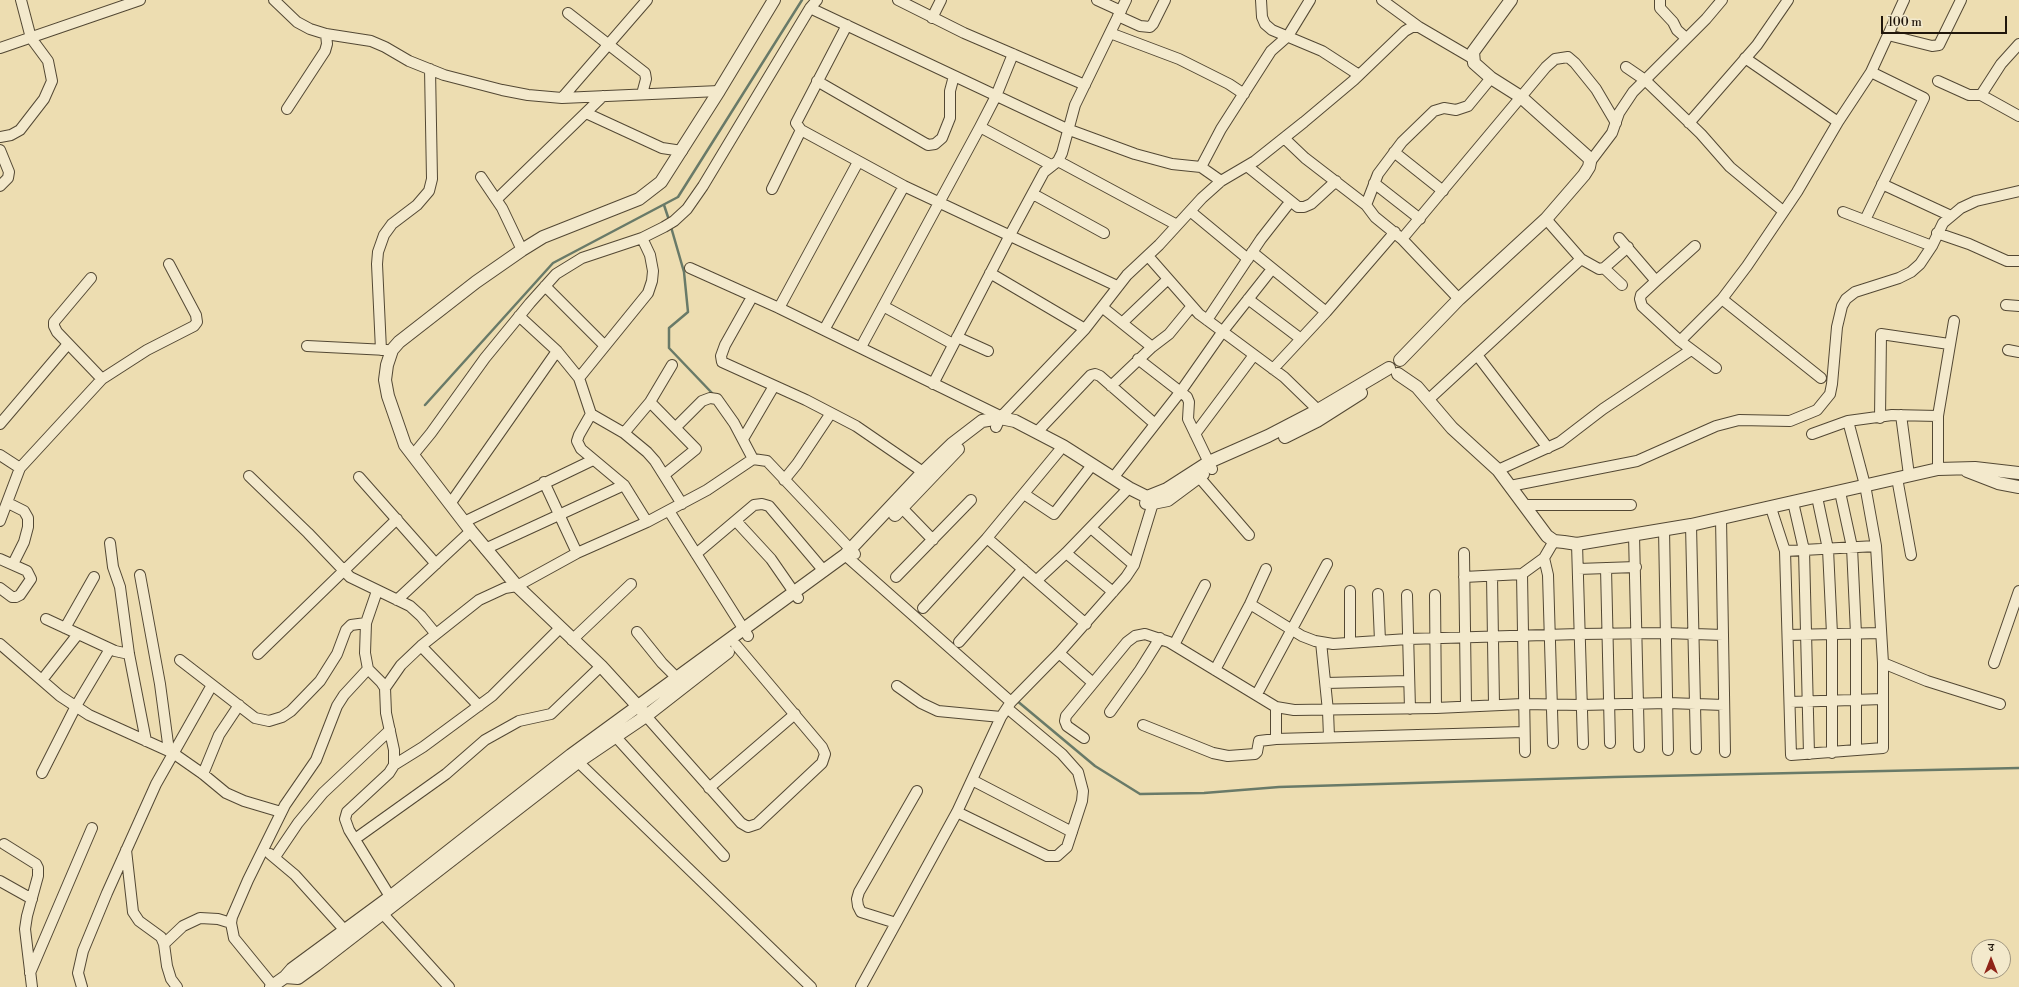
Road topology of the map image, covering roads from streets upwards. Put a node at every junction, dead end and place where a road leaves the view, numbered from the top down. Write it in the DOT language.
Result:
graph roads {
  1 [pos="21,0"];
  2 [pos="140,0"];
  3 [pos="647,0"];
  4 [pos="774,0"];
  5 [pos="898,0"];
  6 [pos="941,0"];
  7 [pos="1097,0"];
  8 [pos="1126,0"];
  9 [pos="1165,0"];
  10 [pos="1261,0"];
  11 [pos="1310,0"];
  12 [pos="1511,0"];
  13 [pos="1660,0"];
  14 [pos="1722,0"];
  15 [pos="1788,0"];
  16 [pos="1904,0"];
  17 [pos="1961,0"];
  18 [pos="1386,1"];
  19 [pos="280,2"];
  20 [pos="814,4"];
  21 [pos="568,13"];
  22 [pos="1119,14"];
  23 [pos="932,18"];
  24 [pos="847,25"];
  25 [pos="1419,26"];
  26 [pos="1110,33"];
  27 [pos="326,34"];
  28 [pos="1888,35"];
  29 [pos="1288,36"];
  30 [pos="31,38"];
  31 [pos="1686,38"];
  32 [pos="2019,44"];
  33 [pos="608,45"];
  34 [pos="0,48"];
  35 [pos="1013,54"];
  36 [pos="1472,58"];
  37 [pos="1745,58"];
  38 [pos="1626,66"];
  39 [pos="430,69"];
  40 [pos="1871,72"];
  41 [pos="1359,75"];
  42 [pos="954,76"];
  43 [pos="1491,78"];
  44 [pos="1645,80"];
  45 [pos="817,81"];
  46 [pos="1938,81"];
  47 [pos="1085,85"];
  48 [pos="719,91"];
  49 [pos="642,94"];
  50 [pos="1244,94"];
  51 [pos="1981,95"];
  52 [pos="604,96"];
  53 [pos="996,96"];
  54 [pos="1521,97"];
  55 [pos="562,98"];
  56 [pos="287,109"];
  57 [pos="586,113"];
  58 [pos="2019,116"];
  59 [pos="1838,122"];
  60 [pos="1616,123"];
  61 [pos="1689,123"];
  62 [pos="980,127"];
  63 [pos="1068,129"];
  64 [pos="801,130"];
  65 [pos="0,136"];
  66 [pos="1284,138"];
  67 [pos="0,150"];
  68 [pos="682,151"];
  69 [pos="1394,152"];
  70 [pos="858,162"];
  71 [pos="1590,162"];
  72 [pos="1054,163"];
  73 [pos="1247,166"];
  74 [pos="1201,167"];
  75 [pos="481,177"];
  76 [pos="1221,181"];
  77 [pos="1336,181"];
  78 [pos="1374,183"];
  79 [pos="1882,184"];
  80 [pos="0,186"];
  81 [pos="904,186"];
  82 [pos="772,189"];
  83 [pos="1442,191"];
  84 [pos="2019,191"];
  85 [pos="1033,194"];
  86 [pos="497,199"];
  87 [pos="940,202"];
  88 [pos="1290,202"];
  89 [pos="1366,205"];
  90 [pos="1190,211"];
  91 [pos="1783,211"];
  92 [pos="1843,212"];
  93 [pos="1951,216"];
  94 [pos="1420,219"];
  95 [pos="1546,219"];
  96 [pos="1865,220"];
  97 [pos="1177,225"];
  98 [pos="1104,233"];
  99 [pos="1937,233"];
  100 [pos="1010,235"];
  101 [pos="1399,236"];
  102 [pos="642,238"];
  103 [pos="1619,238"];
  104 [pos="1695,246"];
  105 [pos="1932,246"];
  106 [pos="1628,247"];
  107 [pos="522,250"];
  108 [pos="1148,256"];
  109 [pos="1250,256"];
  110 [pos="1581,259"];
  111 [pos="2019,261"];
  112 [pos="169,264"];
  113 [pos="690,268"];
  114 [pos="1604,268"];
  115 [pos="1272,269"];
  116 [pos="990,273"];
  117 [pos="92,278"];
  118 [pos="1168,279"];
  119 [pos="1656,281"];
  120 [pos="1622,285"];
  121 [pos="545,286"];
  122 [pos="1117,286"];
  123 [pos="752,297"];
  124 [pos="1248,299"];
  125 [pos="1459,299"];
  126 [pos="1722,299"];
  127 [pos="2006,305"];
  128 [pos="883,306"];
  129 [pos="1192,306"];
  130 [pos="2019,306"];
  131 [pos="1102,307"];
  132 [pos="780,308"];
  133 [pos="1326,312"];
  134 [pos="519,316"];
  135 [pos="1207,320"];
  136 [pos="1954,321"];
  137 [pos="1122,323"];
  138 [pos="1085,329"];
  139 [pos="824,330"];
  140 [pos="1223,331"];
  141 [pos="1300,339"];
  142 [pos="955,340"];
  143 [pos="1680,341"];
  144 [pos="68,344"];
  145 [pos="1949,344"];
  146 [pos="307,346"];
  147 [pos="605,346"];
  148 [pos="1152,346"];
  149 [pos="860,347"];
  150 [pos="387,350"];
  151 [pos="1691,350"];
  152 [pos="2008,350"];
  153 [pos="557,351"];
  154 [pos="988,351"];
  155 [pos="2019,352"];
  156 [pos="1254,355"];
  157 [pos="1476,356"];
  158 [pos="1138,360"];
  159 [pos="672,366"];
  160 [pos="1272,368"];
  161 [pos="1716,368"];
  162 [pos="1393,372"];
  163 [pos="580,378"];
  164 [pos="1821,378"];
  165 [pos="102,379"];
  166 [pos="933,384"];
  167 [pos="774,386"];
  168 [pos="1111,386"];
  169 [pos="1181,391"];
  170 [pos="1428,400"];
  171 [pos="650,402"];
  172 [pos="1318,410"];
  173 [pos="831,413"];
  174 [pos="591,414"];
  175 [pos="1901,415"];
  176 [pos="1938,416"];
  177 [pos="1880,418"];
  178 [pos="999,421"];
  179 [pos="1848,421"];
  180 [pos="0,424"];
  181 [pos="1155,424"];
  182 [pos="676,427"];
  183 [pos="1037,432"];
  184 [pos="624,433"];
  185 [pos="1195,434"];
  186 [pos="1812,434"];
  187 [pos="743,439"];
  188 [pos="1548,448"];
  189 [pos="1059,451"];
  190 [pos="0,455"];
  191 [pos="413,455"];
  192 [pos="753,459"];
  193 [pos="592,460"];
  194 [pos="1210,466"];
  195 [pos="20,468"];
  196 [pos="1089,469"];
  197 [pos="1938,469"];
  198 [pos="1962,469"];
  199 [pos="1498,470"];
  200 [pos="923,472"];
  201 [pos="2019,473"];
  202 [pos="1909,475"];
  203 [pos="248,476"];
  204 [pos="664,476"];
  205 [pos="359,477"];
  206 [pos="1199,477"];
  207 [pos="1113,478"];
  208 [pos="1897,478"];
  209 [pos="784,480"];
  210 [pos="544,482"];
  211 [pos="624,485"];
  212 [pos="1865,485"];
  213 [pos="1510,486"];
  214 [pos="2019,487"];
  215 [pos="1125,492"];
  216 [pos="1840,492"];
  217 [pos="1024,494"];
  218 [pos="1817,497"];
  219 [pos="971,500"];
  220 [pos="1793,502"];
  221 [pos="8,503"];
  222 [pos="1153,503"];
  223 [pos="450,504"];
  224 [pos="682,504"];
  225 [pos="1524,505"];
  226 [pos="1631,505"];
  227 [pos="902,508"];
  228 [pos="1771,508"];
  229 [pos="669,511"];
  230 [pos="559,514"];
  231 [pos="1721,518"];
  232 [pos="397,519"];
  233 [pos="0,521"];
  234 [pos="736,521"];
  235 [pos="647,522"];
  236 [pos="1691,525"];
  237 [pos="468,527"];
  238 [pos="1091,528"];
  239 [pos="1664,529"];
  240 [pos="1249,535"];
  241 [pos="1634,535"];
  242 [pos="987,538"];
  243 [pos="933,540"];
  244 [pos="1554,541"];
  245 [pos="110,543"];
  246 [pos="1577,544"];
  247 [pos="1876,546"];
  248 [pos="1852,548"];
  249 [pos="485,549"];
  250 [pos="1828,549"];
  251 [pos="1804,550"];
  252 [pos="1785,551"];
  253 [pos="577,553"];
  254 [pos="1066,553"];
  255 [pos="1464,553"];
  256 [pos="696,554"];
  257 [pos="850,554"];
  258 [pos="1911,555"];
  259 [pos="1544,558"];
  260 [pos="0,559"];
  261 [pos="13,564"];
  262 [pos="436,564"];
  263 [pos="1327,564"];
  264 [pos="1134,565"];
  265 [pos="1636,567"];
  266 [pos="1024,568"];
  267 [pos="1606,568"];
  268 [pos="1266,569"];
  269 [pos="1578,569"];
  270 [pos="342,571"];
  271 [pos="824,571"];
  272 [pos="1522,574"];
  273 [pos="140,575"];
  274 [pos="1492,576"];
  275 [pos="94,577"];
  276 [pos="896,577"];
  277 [pos="1464,577"];
  278 [pos="1037,580"];
  279 [pos="631,584"];
  280 [pos="1205,585"];
  281 [pos="516,586"];
  282 [pos="0,588"];
  283 [pos="377,591"];
  284 [pos="1350,591"];
  285 [pos="2019,591"];
  286 [pos="1113,592"];
  287 [pos="1378,594"];
  288 [pos="796,595"];
  289 [pos="1407,595"];
  290 [pos="1435,595"];
  291 [pos="397,600"];
  292 [pos="1250,604"];
  293 [pos="923,608"];
  294 [pos="46,619"];
  295 [pos="366,623"];
  296 [pos="1086,624"];
  297 [pos="65,628"];
  298 [pos="560,628"];
  299 [pos="1292,629"];
  300 [pos="637,632"];
  301 [pos="435,633"];
  302 [pos="746,633"];
  303 [pos="1637,633"];
  304 [pos="1666,633"];
  305 [pos="1694,633"];
  306 [pos="1881,633"];
  307 [pos="78,634"];
  308 [pos="1579,634"];
  309 [pos="1608,634"];
  310 [pos="1832,634"];
  311 [pos="1856,634"];
  312 [pos="1723,635"];
  313 [pos="1806,635"];
  314 [pos="1522,636"];
  315 [pos="1551,636"];
  316 [pos="1788,636"];
  317 [pos="1493,637"];
  318 [pos="1160,638"];
  319 [pos="1466,638"];
  320 [pos="1408,639"];
  321 [pos="1436,639"];
  322 [pos="572,640"];
  323 [pos="1380,641"];
  324 [pos="959,642"];
  325 [pos="1321,642"];
  326 [pos="1350,643"];
  327 [pos="0,644"];
  328 [pos="736,645"];
  329 [pos="1174,645"];
  330 [pos="421,646"];
  331 [pos="110,649"];
  332 [pos="1059,653"];
  333 [pos="129,654"];
  334 [pos="258,654"];
  335 [pos="180,660"];
  336 [pos="1883,663"];
  337 [pos="1994,663"];
  338 [pos="601,666"];
  339 [pos="368,670"];
  340 [pos="1215,670"];
  341 [pos="678,679"];
  342 [pos="42,680"];
  343 [pos="1408,681"];
  344 [pos="1093,683"];
  345 [pos="1326,683"];
  346 [pos="212,685"];
  347 [pos="897,686"];
  348 [pos="385,688"];
  349 [pos="1257,694"];
  350 [pos="1883,699"];
  351 [pos="1856,700"];
  352 [pos="1833,701"];
  353 [pos="1790,702"];
  354 [pos="1807,702"];
  355 [pos="1639,703"];
  356 [pos="1668,703"];
  357 [pos="1523,704"];
  358 [pos="1695,704"];
  359 [pos="2000,704"];
  360 [pos="239,705"];
  361 [pos="1009,705"];
  362 [pos="1466,705"];
  363 [pos="1494,705"];
  364 [pos="1552,705"];
  365 [pos="1581,705"];
  366 [pos="1609,705"];
  367 [pos="1724,705"];
  368 [pos="76,706"];
  369 [pos="479,706"];
  370 [pos="1276,707"];
  371 [pos="1436,708"];
  372 [pos="1410,709"];
  373 [pos="1328,711"];
  374 [pos="642,712"];
  375 [pos="1110,712"];
  376 [pos="795,714"];
  377 [pos="1001,717"];
  378 [pos="1143,725"];
  379 [pos="390,730"];
  380 [pos="1524,732"];
  381 [pos="615,736"];
  382 [pos="1329,737"];
  383 [pos="1084,738"];
  384 [pos="1276,739"];
  385 [pos="601,740"];
  386 [pos="149,743"];
  387 [pos="1553,743"];
  388 [pos="1610,743"];
  389 [pos="1584,744"];
  390 [pos="1639,747"];
  391 [pos="1696,749"];
  392 [pos="1668,750"];
  393 [pos="1856,750"];
  394 [pos="169,752"];
  395 [pos="1525,752"];
  396 [pos="1725,752"];
  397 [pos="1832,753"];
  398 [pos="1809,754"];
  399 [pos="575,759"];
  400 [pos="394,765"];
  401 [pos="42,773"];
  402 [pos="203,774"];
  403 [pos="972,780"];
  404 [pos="709,788"];
  405 [pos="917,791"];
  406 [pos="281,812"];
  407 [pos="957,812"];
  408 [pos="92,828"];
  409 [pos="1072,832"];
  410 [pos="355,839"];
  411 [pos="4,844"];
  412 [pos="126,849"];
  413 [pos="263,849"];
  414 [pos="724,856"];
  415 [pos="275,857"];
  416 [pos="0,881"];
  417 [pos="32,899"];
  418 [pos="393,900"];
  419 [pos="383,914"];
  420 [pos="231,923"];
  421 [pos="896,923"];
  422 [pos="349,934"];
  423 [pos="164,944"];
  424 [pos="30,973"];
  425 [pos="32,987"];
  426 [pos="82,987"];
  427 [pos="177,987"];
  428 [pos="273,987"];
  429 [pos="449,987"];
  430 [pos="811,987"];
  431 [pos="861,987"];
  1 -- 30 [label="street"];
  2 -- 30 [label="street"];
  3 -- 33 [label="street"];
  4 -- 48 [label="street"];
  5 -- 23 [label="street"];
  6 -- 23 [label="street"];
  7 -- 22 [label="street"];
  8 -- 22 [label="street"];
  9 -- 22 [label="street"];
  10 -- 29 [label="street"];
  11 -- 29 [label="street"];
  12 -- 36 [label="street"];
  13 -- 31 [label="street"];
  14 -- 31 [label="street"];
  15 -- 37 [label="street"];
  16 -- 28 [label="street"];
  17 -- 28 [label="street"];
  18 -- 25 [label="street"];
  19 -- 27 [label="street"];
  20 -- 24 [label="street"];
  20 -- 102 [label="street"];
  21 -- 33 [label="street"];
  22 -- 26 [label="street"];
  23 -- 35 [label="street"];
  24 -- 42 [label="street"];
  24 -- 45 [label="street"];
  25 -- 36 [label="street"];
  25 -- 41 [label="street"];
  26 -- 47 [label="street"];
  26 -- 50 [label="street"];
  27 -- 39 [label="street"];
  27 -- 56 [label="street"];
  28 -- 40 [label="street"];
  29 -- 41 [label="street"];
  29 -- 50 [label="street"];
  30 -- 34 [label="street"];
  30 -- 65 [label="street"];
  31 -- 44 [label="street"];
  32 -- 51 [label="street"];
  33 -- 49 [label="street"];
  33 -- 55 [label="street"];
  35 -- 47 [label="street"];
  35 -- 53 [label="street"];
  36 -- 43 [label="street"];
  37 -- 59 [label="street"];
  37 -- 61 [label="street"];
  38 -- 44 [label="street"];
  39 -- 55 [label="street"];
  39 -- 150 [label="street"];
  40 -- 59 [label="street"];
  40 -- 79 [label="street"];
  41 -- 66 [label="street"];
  42 -- 45 [label="street"];
  42 -- 53 [label="street"];
  43 -- 54 [label="street"];
  43 -- 69 [label="street"];
  44 -- 60 [label="street"];
  44 -- 61 [label="street"];
  45 -- 64 [label="street"];
  46 -- 51 [label="street"];
  47 -- 63 [label="street"];
  48 -- 49 [label="street"];
  48 -- 68 [label="street"];
  49 -- 52 [label="street"];
  50 -- 74 [label="street"];
  51 -- 58 [label="street"];
  52 -- 55 [label="street"];
  52 -- 57 [label="street"];
  53 -- 62 [label="street"];
  53 -- 63 [label="street"];
  54 -- 60 [label="street"];
  54 -- 71 [label="street"];
  54 -- 83 [label="street"];
  57 -- 68 [label="street"];
  57 -- 86 [label="street"];
  59 -- 91 [label="street"];
  60 -- 71 [label="street"];
  61 -- 91 [label="street"];
  62 -- 72 [label="street"];
  62 -- 87 [label="street"];
  63 -- 72 [label="street"];
  63 -- 74 [label="street"];
  64 -- 70 [label="street"];
  64 -- 82 [label="street"];
  66 -- 73 [label="street"];
  66 -- 77 [label="street"];
  67 -- 80 [label="street"];
  68 -- 107 [label="street"];
  69 -- 78 [label="street"];
  69 -- 83 [label="street"];
  70 -- 81 [label="street"];
  70 -- 132 [label="street"];
  71 -- 95 [label="street"];
  72 -- 85 [label="street"];
  72 -- 97 [label="street"];
  73 -- 76 [label="street"];
  73 -- 88 [label="street"];
  74 -- 76 [label="street"];
  75 -- 86 [label="street"];
  76 -- 90 [label="street"];
  77 -- 88 [label="street"];
  77 -- 89 [label="street"];
  78 -- 89 [label="street"];
  78 -- 94 [label="street"];
  79 -- 93 [label="street"];
  79 -- 96 [label="street"];
  81 -- 87 [label="street"];
  81 -- 139 [label="street"];
  83 -- 94 [label="street"];
  84 -- 93 [label="street"];
  85 -- 98 [label="street"];
  85 -- 100 [label="street"];
  86 -- 107 [label="street"];
  87 -- 100 [label="street"];
  87 -- 128 [label="street"];
  88 -- 109 [label="street"];
  89 -- 101 [label="street"];
  90 -- 97 [label="street"];
  90 -- 109 [label="street"];
  91 -- 126 [label="street"];
  92 -- 96 [label="street"];
  93 -- 99 [label="street"];
  94 -- 101 [label="street"];
  95 -- 110 [label="street"];
  95 -- 125 [label="street"];
  96 -- 105 [label="street"];
  97 -- 108 [label="street"];
  99 -- 105 [label="street"];
  99 -- 111 [label="street"];
  100 -- 116 [label="street"];
  100 -- 122 [label="street"];
  101 -- 125 [label="street"];
  101 -- 133 [label="street"];
  102 -- 121 [label="street"];
  102 -- 147 [label="street"];
  103 -- 106 [label="street"];
  104 -- 119 [label="street"];
  105 -- 213 [label="street"];
  106 -- 114 [label="street"];
  106 -- 119 [label="street"];
  107 -- 150 [label="street"];
  108 -- 118 [label="street"];
  108 -- 122 [label="street"];
  109 -- 115 [label="street"];
  109 -- 135 [label="street"];
  110 -- 114 [label="street"];
  110 -- 157 [label="street"];
  112 -- 165 [label="street"];
  113 -- 123 [label="street"];
  114 -- 120 [label="street"];
  115 -- 124 [label="street"];
  115 -- 133 [label="street"];
  116 -- 138 [label="street"];
  116 -- 142 [label="street"];
  117 -- 144 [label="street"];
  118 -- 129 [label="street"];
  118 -- 137 [label="street"];
  119 -- 143 [label="street"];
  121 -- 134 [label="street"];
  121 -- 147 [label="street"];
  122 -- 131 [label="street"];
  123 -- 132 [label="street"];
  123 -- 167 [label="street"];
  124 -- 140 [label="street"];
  124 -- 141 [label="street"];
  125 -- 162 [label="street"];
  126 -- 143 [label="street"];
  126 -- 164 [label="street"];
  127 -- 130 [label="street"];
  128 -- 142 [label="street"];
  128 -- 149 [label="street"];
  129 -- 135 [label="street"];
  129 -- 148 [label="street"];
  131 -- 137 [label="street"];
  131 -- 138 [label="street"];
  132 -- 139 [label="street"];
  133 -- 141 [label="street"];
  134 -- 153 [label="street"];
  134 -- 191 [label="street"];
  135 -- 140 [label="street"];
  136 -- 145 [label="street"];
  137 -- 148 [label="street"];
  138 -- 178 [label="street"];
  139 -- 149 [label="street"];
  140 -- 156 [label="street"];
  140 -- 169 [label="street"];
  141 -- 160 [label="street"];
  142 -- 154 [label="street"];
  142 -- 166 [label="street"];
  143 -- 151 [label="street"];
  144 -- 165 [label="street"];
  144 -- 180 [label="street"];
  145 -- 176 [label="street"];
  145 -- 177 [label="street"];
  146 -- 150 [label="street"];
  147 -- 163 [label="street"];
  148 -- 158 [label="street"];
  149 -- 166 [label="street"];
  150 -- 191 [label="street"];
  151 -- 161 [label="street"];
  151 -- 188 [label="street"];
  152 -- 155 [label="street"];
  153 -- 163 [label="street"];
  153 -- 223 [label="street"];
  156 -- 160 [label="street"];
  156 -- 185 [label="street"];
  157 -- 170 [label="street"];
  157 -- 188 [label="street"];
  158 -- 168 [label="street"];
  158 -- 169 [label="street"];
  159 -- 171 [label="street"];
  160 -- 172 [label="street"];
  162 -- 170 [label="street"];
  162 -- 172 [label="street"];
  162 -- 194 [label="street"];
  163 -- 174 [label="street"];
  165 -- 195 [label="street"];
  166 -- 178 [label="street"];
  167 -- 173 [label="street"];
  167 -- 187 [label="street"];
  168 -- 181 [label="street"];
  168 -- 183 [label="street"];
  169 -- 181 [label="street"];
  169 -- 185 [label="street"];
  170 -- 199 [label="street"];
  171 -- 182 [label="street"];
  171 -- 184 [label="street"];
  172 -- 194 [label="street"];
  173 -- 200 [label="street"];
  173 -- 209 [label="street"];
  174 -- 184 [label="street"];
  174 -- 193 [label="street"];
  175 -- 176 [label="street"];
  175 -- 177 [label="street"];
  175 -- 202 [label="street"];
  176 -- 197 [label="street"];
  177 -- 179 [label="street"];
  178 -- 183 [label="street"];
  178 -- 189 [label="street"];
  178 -- 200 [label="street"];
  178 -- 227 [label="street"];
  179 -- 186 [label="street"];
  179 -- 212 [label="street"];
  181 -- 207 [label="street"];
  182 -- 187 [label="street"];
  182 -- 204 [label="street"];
  183 -- 207 [label="street"];
  184 -- 204 [label="street"];
  185 -- 194 [label="street"];
  187 -- 192 [label="street"];
  188 -- 199 [label="street"];
  189 -- 196 [label="street"];
  189 -- 217 [label="street"];
  190 -- 195 [label="street"];
  191 -- 223 [label="street"];
  192 -- 209 [label="street"];
  192 -- 224 [label="street"];
  193 -- 210 [label="street"];
  193 -- 211 [label="street"];
  194 -- 206 [label="street"];
  194 -- 207 [label="street"];
  195 -- 221 [label="street"];
  196 -- 215 [label="street"];
  196 -- 217 [label="street"];
  197 -- 198 [label="street"];
  197 -- 202 [label="street"];
  198 -- 201 [label="street"];
  198 -- 214 [label="street"];
  199 -- 213 [label="street"];
  200 -- 257 [label="street"];
  202 -- 208 [label="street"];
  203 -- 270 [label="street"];
  204 -- 224 [label="street"];
  205 -- 232 [label="street"];
  206 -- 222 [label="street"];
  206 -- 240 [label="street"];
  208 -- 212 [label="street"];
  208 -- 258 [label="street"];
  209 -- 257 [label="street"];
  210 -- 230 [label="street"];
  210 -- 237 [label="street"];
  211 -- 230 [label="street"];
  211 -- 235 [label="street"];
  212 -- 216 [label="street"];
  212 -- 247 [label="street"];
  213 -- 225 [label="street"];
  215 -- 222 [label="street"];
  215 -- 238 [label="street"];
  216 -- 218 [label="street"];
  216 -- 248 [label="street"];
  217 -- 242 [label="street"];
  218 -- 220 [label="street"];
  218 -- 250 [label="street"];
  219 -- 243 [label="street"];
  220 -- 228 [label="street"];
  220 -- 251 [label="street"];
  221 -- 233 [label="street"];
  221 -- 261 [label="street"];
  222 -- 264 [label="street"];
  223 -- 237 [label="street"];
  224 -- 229 [label="street"];
  225 -- 226 [label="street"];
  225 -- 244 [label="street"];
  227 -- 243 [label="street"];
  227 -- 257 [label="street"];
  228 -- 231 [label="street"];
  228 -- 252 [label="street"];
  229 -- 235 [label="street"];
  229 -- 256 [label="street"];
  230 -- 249 [label="street"];
  230 -- 253 [label="street"];
  231 -- 236 [label="street"];
  231 -- 312 [label="street"];
  232 -- 262 [label="street"];
  232 -- 270 [label="street"];
  234 -- 256 [label="street"];
  234 -- 271 [label="street"];
  234 -- 288 [label="street"];
  235 -- 253 [label="street"];
  236 -- 239 [label="street"];
  236 -- 305 [label="street"];
  237 -- 249 [label="street"];
  237 -- 262 [label="street"];
  238 -- 254 [label="street"];
  238 -- 264 [label="street"];
  239 -- 241 [label="street"];
  239 -- 304 [label="street"];
  241 -- 246 [label="street"];
  241 -- 265 [label="street"];
  242 -- 266 [label="street"];
  242 -- 293 [label="street"];
  243 -- 276 [label="street"];
  244 -- 246 [label="street"];
  244 -- 259 [label="street"];
  245 -- 333 [label="street"];
  246 -- 269 [label="street"];
  247 -- 248 [label="street"];
  247 -- 306 [label="street"];
  248 -- 250 [label="street"];
  248 -- 311 [label="street"];
  249 -- 281 [label="street"];
  250 -- 251 [label="street"];
  250 -- 310 [label="street"];
  251 -- 252 [label="street"];
  251 -- 313 [label="street"];
  252 -- 316 [label="street"];
  253 -- 281 [label="street"];
  254 -- 278 [label="street"];
  254 -- 286 [label="street"];
  255 -- 277 [label="street"];
  256 -- 302 [label="street"];
  257 -- 271 [label="street"];
  257 -- 288 [label="street"];
  257 -- 361 [label="street"];
  259 -- 272 [label="street"];
  259 -- 315 [label="street"];
  260 -- 261 [label="street"];
  261 -- 282 [label="street"];
  262 -- 291 [label="street"];
  263 -- 299 [label="street"];
  264 -- 286 [label="street"];
  265 -- 267 [label="street"];
  265 -- 303 [label="street"];
  266 -- 278 [label="street"];
  266 -- 324 [label="street"];
  267 -- 269 [label="street"];
  267 -- 309 [label="street"];
  268 -- 292 [label="street"];
  269 -- 308 [label="street"];
  270 -- 283 [label="street"];
  270 -- 334 [label="street"];
  271 -- 288 [label="street"];
  272 -- 274 [label="street"];
  272 -- 314 [label="street"];
  273 -- 394 [label="street"];
  274 -- 277 [label="street"];
  274 -- 317 [label="street"];
  275 -- 297 [label="street"];
  277 -- 319 [label="street"];
  278 -- 296 [label="street"];
  279 -- 322 [label="street"];
  280 -- 329 [label="street"];
  281 -- 298 [label="street"];
  281 -- 301 [label="street"];
  283 -- 291 [label="street"];
  283 -- 295 [label="street"];
  284 -- 326 [label="street"];
  285 -- 337 [label="street"];
  286 -- 296 [label="street"];
  287 -- 323 [label="street"];
  288 -- 302 [label="street"];
  289 -- 320 [label="street"];
  290 -- 321 [label="street"];
  291 -- 301 [label="street"];
  292 -- 299 [label="street"];
  292 -- 340 [label="street"];
  294 -- 297 [label="street"];
  295 -- 339 [label="street"];
  295 -- 360 [label="street"];
  296 -- 332 [label="street"];
  297 -- 307 [label="street"];
  298 -- 322 [label="street"];
  298 -- 369 [label="street"];
  299 -- 325 [label="street"];
  299 -- 349 [label="street"];
  300 -- 341 [label="street"];
  301 -- 330 [label="street"];
  302 -- 328 [label="street"];
  302 -- 341 [label="street"];
  303 -- 304 [label="street"];
  303 -- 309 [label="street"];
  303 -- 355 [label="street"];
  304 -- 305 [label="street"];
  304 -- 356 [label="street"];
  305 -- 312 [label="street"];
  305 -- 358 [label="street"];
  306 -- 311 [label="street"];
  306 -- 336 [label="street"];
  307 -- 331 [label="street"];
  307 -- 342 [label="street"];
  308 -- 309 [label="street"];
  308 -- 315 [label="street"];
  308 -- 365 [label="street"];
  309 -- 366 [label="street"];
  310 -- 311 [label="street"];
  310 -- 313 [label="street"];
  310 -- 352 [label="street"];
  311 -- 351 [label="street"];
  312 -- 367 [label="street"];
  313 -- 316 [label="street"];
  313 -- 354 [label="street"];
  314 -- 315 [label="street"];
  314 -- 317 [label="street"];
  314 -- 357 [label="street"];
  315 -- 364 [label="street"];
  316 -- 353 [label="street"];
  317 -- 319 [label="street"];
  317 -- 363 [label="street"];
  318 -- 329 [label="street"];
  318 -- 344 [label="street"];
  318 -- 375 [label="street"];
  319 -- 321 [label="street"];
  319 -- 362 [label="street"];
  320 -- 321 [label="street"];
  320 -- 323 [label="street"];
  320 -- 343 [label="street"];
  321 -- 371 [label="street"];
  322 -- 338 [label="street"];
  323 -- 326 [label="street"];
  325 -- 326 [label="street"];
  325 -- 345 [label="street"];
  327 -- 342 [label="street"];
  328 -- 374 [label="street"];
  328 -- 376 [label="street"];
  329 -- 340 [label="street"];
  330 -- 348 [label="street"];
  330 -- 369 [label="street"];
  331 -- 333 [label="street"];
  331 -- 368 [label="street"];
  332 -- 344 [label="street"];
  332 -- 361 [label="street"];
  333 -- 386 [label="street"];
  335 -- 346 [label="street"];
  336 -- 350 [label="street"];
  336 -- 359 [label="street"];
  338 -- 374 [label="street"];
  338 -- 410 [label="street"];
  339 -- 348 [label="street"];
  339 -- 406 [label="street"];
  340 -- 349 [label="street"];
  341 -- 374 [label="street"];
  342 -- 368 [label="street"];
  343 -- 345 [label="street"];
  343 -- 372 [label="street"];
  344 -- 383 [label="street"];
  345 -- 373 [label="street"];
  346 -- 360 [label="street"];
  346 -- 394 [label="street"];
  347 -- 377 [label="street"];
  348 -- 379 [label="street"];
  349 -- 370 [label="street"];
  350 -- 351 [label="street"];
  350 -- 393 [label="street"];
  351 -- 352 [label="street"];
  351 -- 393 [label="street"];
  352 -- 354 [label="street"];
  352 -- 397 [label="street"];
  353 -- 354 [label="street"];
  353 -- 398 [label="street"];
  354 -- 398 [label="street"];
  355 -- 356 [label="street"];
  355 -- 366 [label="street"];
  355 -- 390 [label="street"];
  356 -- 358 [label="street"];
  356 -- 392 [label="street"];
  357 -- 363 [label="street"];
  357 -- 364 [label="street"];
  357 -- 380 [label="street"];
  358 -- 367 [label="street"];
  358 -- 391 [label="street"];
  360 -- 402 [label="street"];
  361 -- 377 [label="street"];
  361 -- 409 [label="street"];
  362 -- 363 [label="street"];
  362 -- 371 [label="street"];
  364 -- 365 [label="street"];
  364 -- 387 [label="street"];
  365 -- 366 [label="street"];
  365 -- 389 [label="street"];
  366 -- 388 [label="street"];
  367 -- 396 [label="street"];
  368 -- 386 [label="street"];
  368 -- 401 [label="street"];
  369 -- 400 [label="street"];
  370 -- 373 [label="street"];
  370 -- 384 [label="street"];
  371 -- 372 [label="street"];
  372 -- 373 [label="street"];
  373 -- 382 [label="street"];
  374 -- 381 [label="street"];
  374 -- 385 [label="street"];
  374 -- 404 [label="street"];
  376 -- 404 [label="street"];
  376 -- 404 [label="street"];
  377 -- 403 [label="street"];
  378 -- 384 [label="street"];
  379 -- 400 [label="street"];
  379 -- 415 [label="street"];
  380 -- 382 [label="street"];
  380 -- 395 [label="street"];
  381 -- 385 [label="street"];
  381 -- 414 [label="street"];
  382 -- 384 [label="street"];
  385 -- 399 [label="street"];
  386 -- 394 [label="street"];
  393 -- 397 [label="street"];
  394 -- 402 [label="street"];
  394 -- 412 [label="street"];
  397 -- 398 [label="street"];
  399 -- 418 [label="street"];
  399 -- 430 [label="street"];
  400 -- 410 [label="street"];
  402 -- 406 [label="street"];
  403 -- 407 [label="street"];
  403 -- 409 [label="street"];
  405 -- 421 [label="street"];
  406 -- 413 [label="street"];
  407 -- 409 [label="street"];
  407 -- 421 [label="street"];
  408 -- 424 [label="street"];
  410 -- 418 [label="street"];
  411 -- 417 [label="street"];
  412 -- 423 [label="street"];
  412 -- 426 [label="street"];
  413 -- 415 [label="street"];
  413 -- 420 [label="street"];
  415 -- 422 [label="street"];
  416 -- 417 [label="street"];
  417 -- 424 [label="street"];
  418 -- 419 [label="street"];
  418 -- 422 [label="street"];
  419 -- 422 [label="street"];
  419 -- 429 [label="street"];
  420 -- 423 [label="street"];
  420 -- 428 [label="street"];
  421 -- 431 [label="street"];
  422 -- 428 [label="street"];
  423 -- 427 [label="street"];
  424 -- 425 [label="street"];
}
